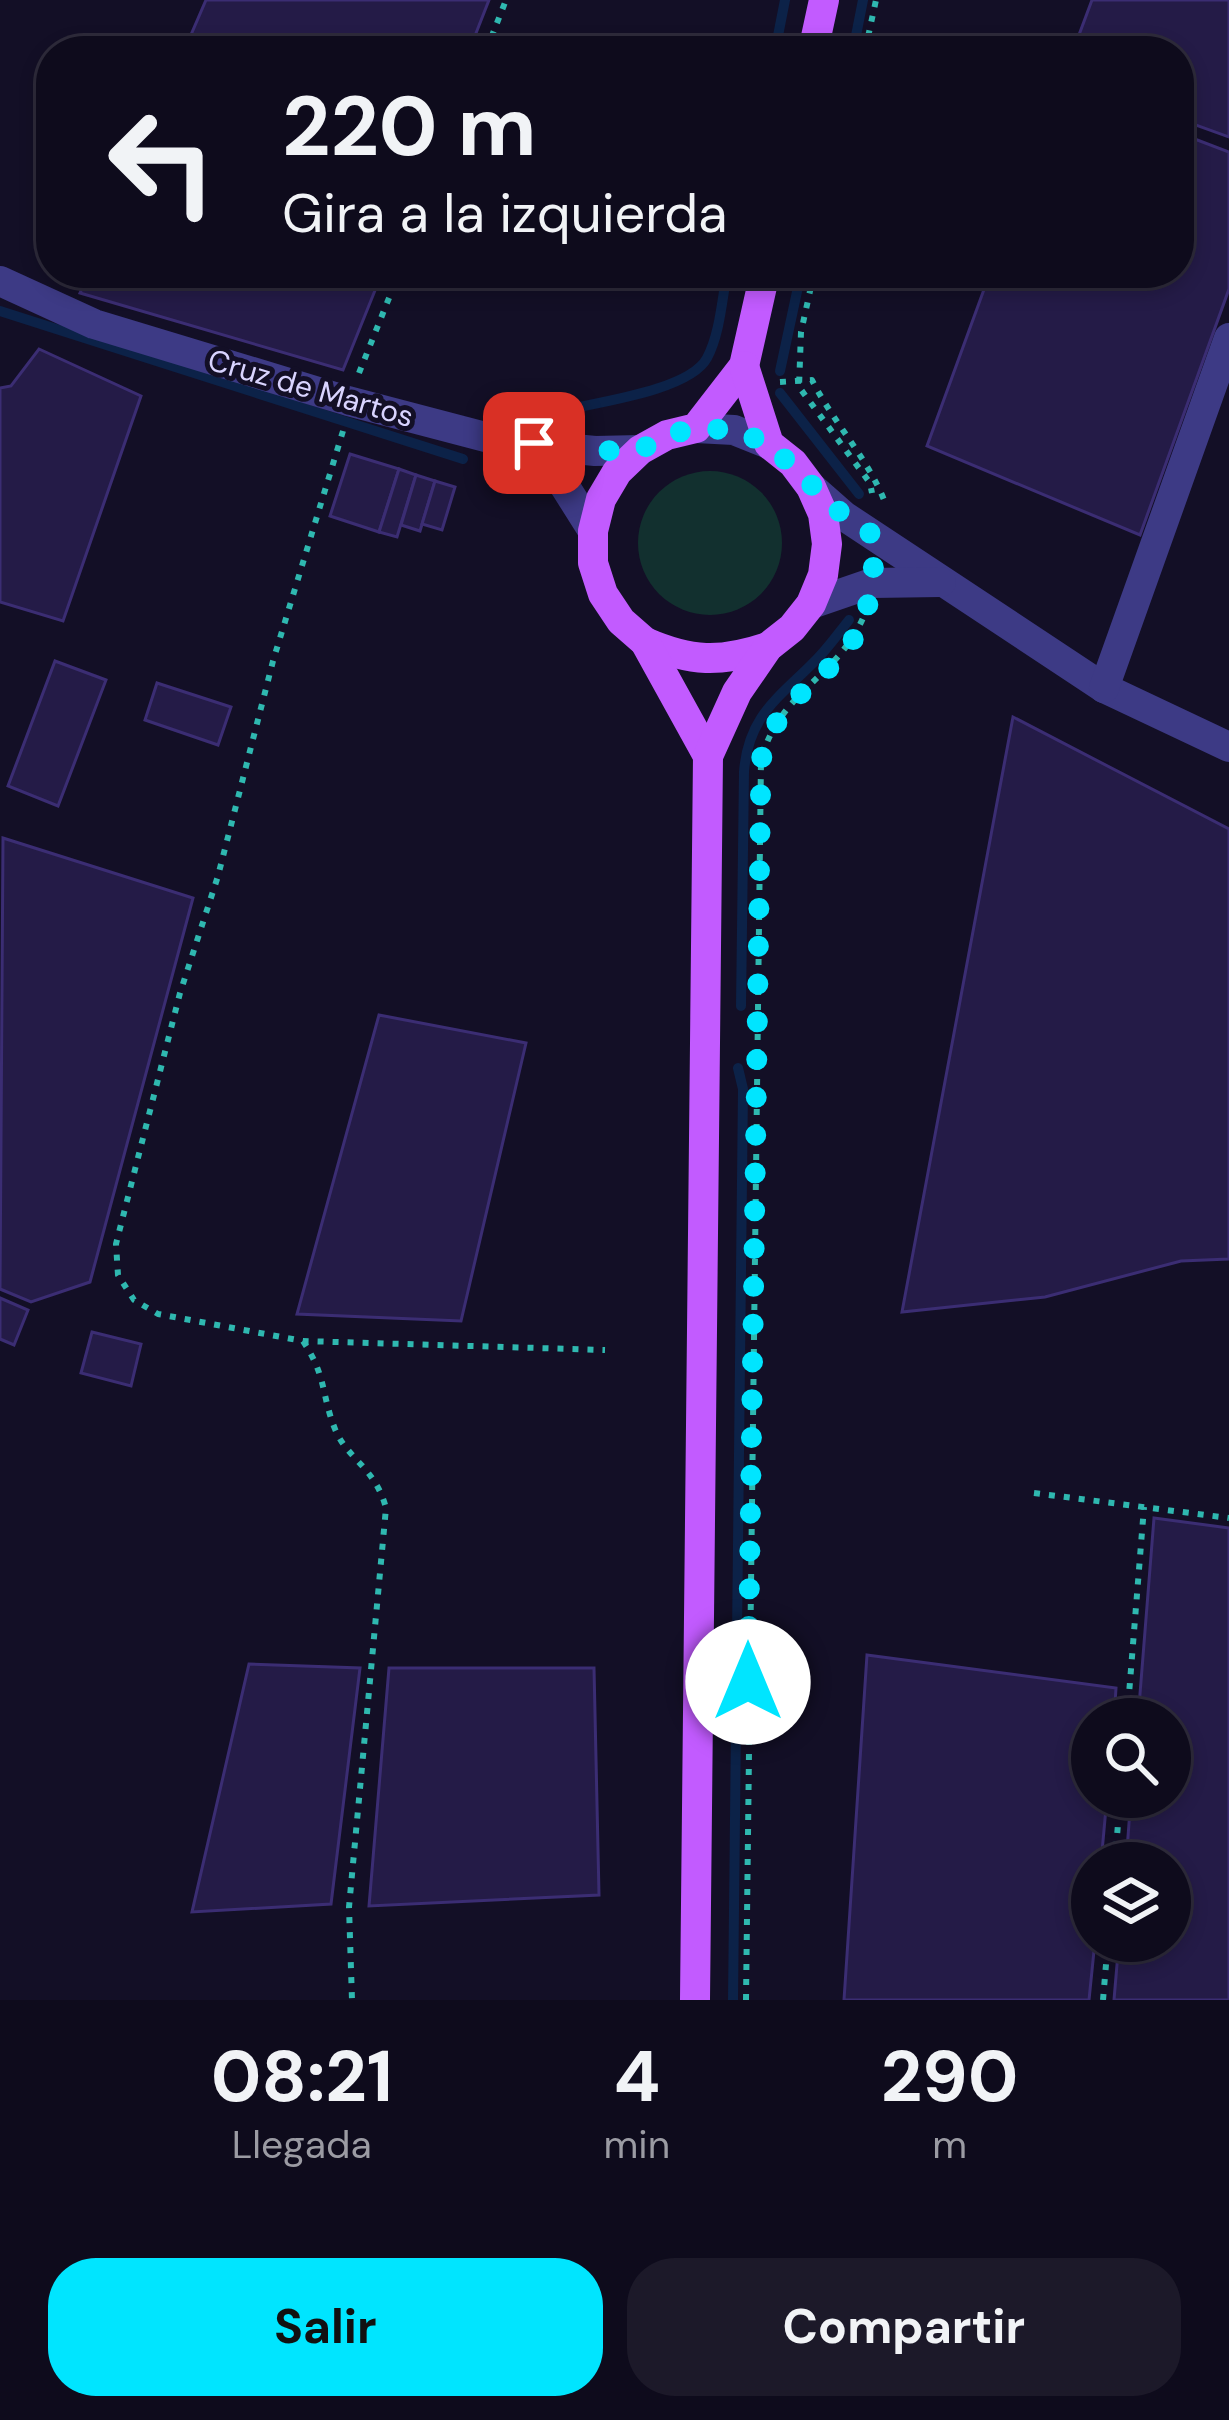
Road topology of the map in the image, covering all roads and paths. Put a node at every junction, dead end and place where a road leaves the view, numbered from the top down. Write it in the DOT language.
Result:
graph roads {
  1 [pos="506,0"];
  2 [pos="824,0"];
  3 [pos="875,0"];
  4 [pos="492,36"];
  5 [pos="816,36"];
  6 [pos="868,36"];
  7 [pos="0,280"];
  8 [pos="393,288"];
  9 [pos="762,288"];
  10 [pos="811,288"];
  11 [pos="1229,338"];
  12 [pos="744,366"];
  13 [pos="798,382"];
  14 [pos="348,401"];
  15 [pos="696,428"];
  16 [pos="340,442"];
  17 [pos="512,444"];
  18 [pos="769,444"];
  19 [pos="640,450"];
  20 [pos="811,487"];
  21 [pos="592,531"];
  22 [pos="887,544"];
  23 [pos="941,582"];
  24 [pos="872,583"];
  25 [pos="811,604"];
  26 [pos="645,643"];
  27 [pos="768,647"];
  28 [pos="1104,688"];
  29 [pos="1229,747"];
  30 [pos="708,756"];
  31 [pos="303,1341"];
  32 [pos="605,1350"];
  33 [pos="1034,1493"];
  34 [pos="1144,1507"];
  35 [pos="1229,1518"];
  36 [pos="1129,1698"];
  37 [pos="1106,1962"];
  38 [pos="352,2000"];
  39 [pos="695,2000"];
  40 [pos="746,2000"];
  41 [pos="1103,2000"];
  1 -- 4 [label="path"];
  2 -- 5 [label="main road"];
  3 -- 6 [label="path"];
  7 -- 14 [label="street, Cruz de Martos"];
  8 -- 14 [label="path"];
  9 -- 12 [label="main road"];
  10 -- 13 [label="path"];
  11 -- 28 [label="street"];
  12 -- 13 [label="path"];
  12 -- 15 [label="main road"];
  12 -- 18 [label="main road"];
  13 -- 22 [label="path"];
  13 -- 22 [label="path"];
  14 -- 17 [label="street, Cruz de Martos"];
  15 -- 18 [label="street"];
  15 -- 19 [label="main road"];
  16 -- 31 [label="path"];
  17 -- 19 [label="street"];
  17 -- 21 [label="street, Cruz de Martos"];
  18 -- 20 [label="main road"];
  19 -- 21 [label="main road"];
  20 -- 22 [label="street"];
  20 -- 25 [label="main road"];
  21 -- 26 [label="main road"];
  22 -- 23 [label="street"];
  23 -- 24 [label="street"];
  23 -- 28 [label="street"];
  24 -- 25 [label="street"];
  24 -- 40 [label="path"];
  25 -- 27 [label="main road"];
  26 -- 27 [label="main road"];
  26 -- 30 [label="main road"];
  27 -- 30 [label="main road"];
  28 -- 29 [label="street"];
  30 -- 39 [label="main road"];
  31 -- 32 [label="path"];
  31 -- 38 [label="path"];
  33 -- 34 [label="path"];
  34 -- 35 [label="path"];
  34 -- 36 [label="path"];
  37 -- 41 [label="path"];
}
